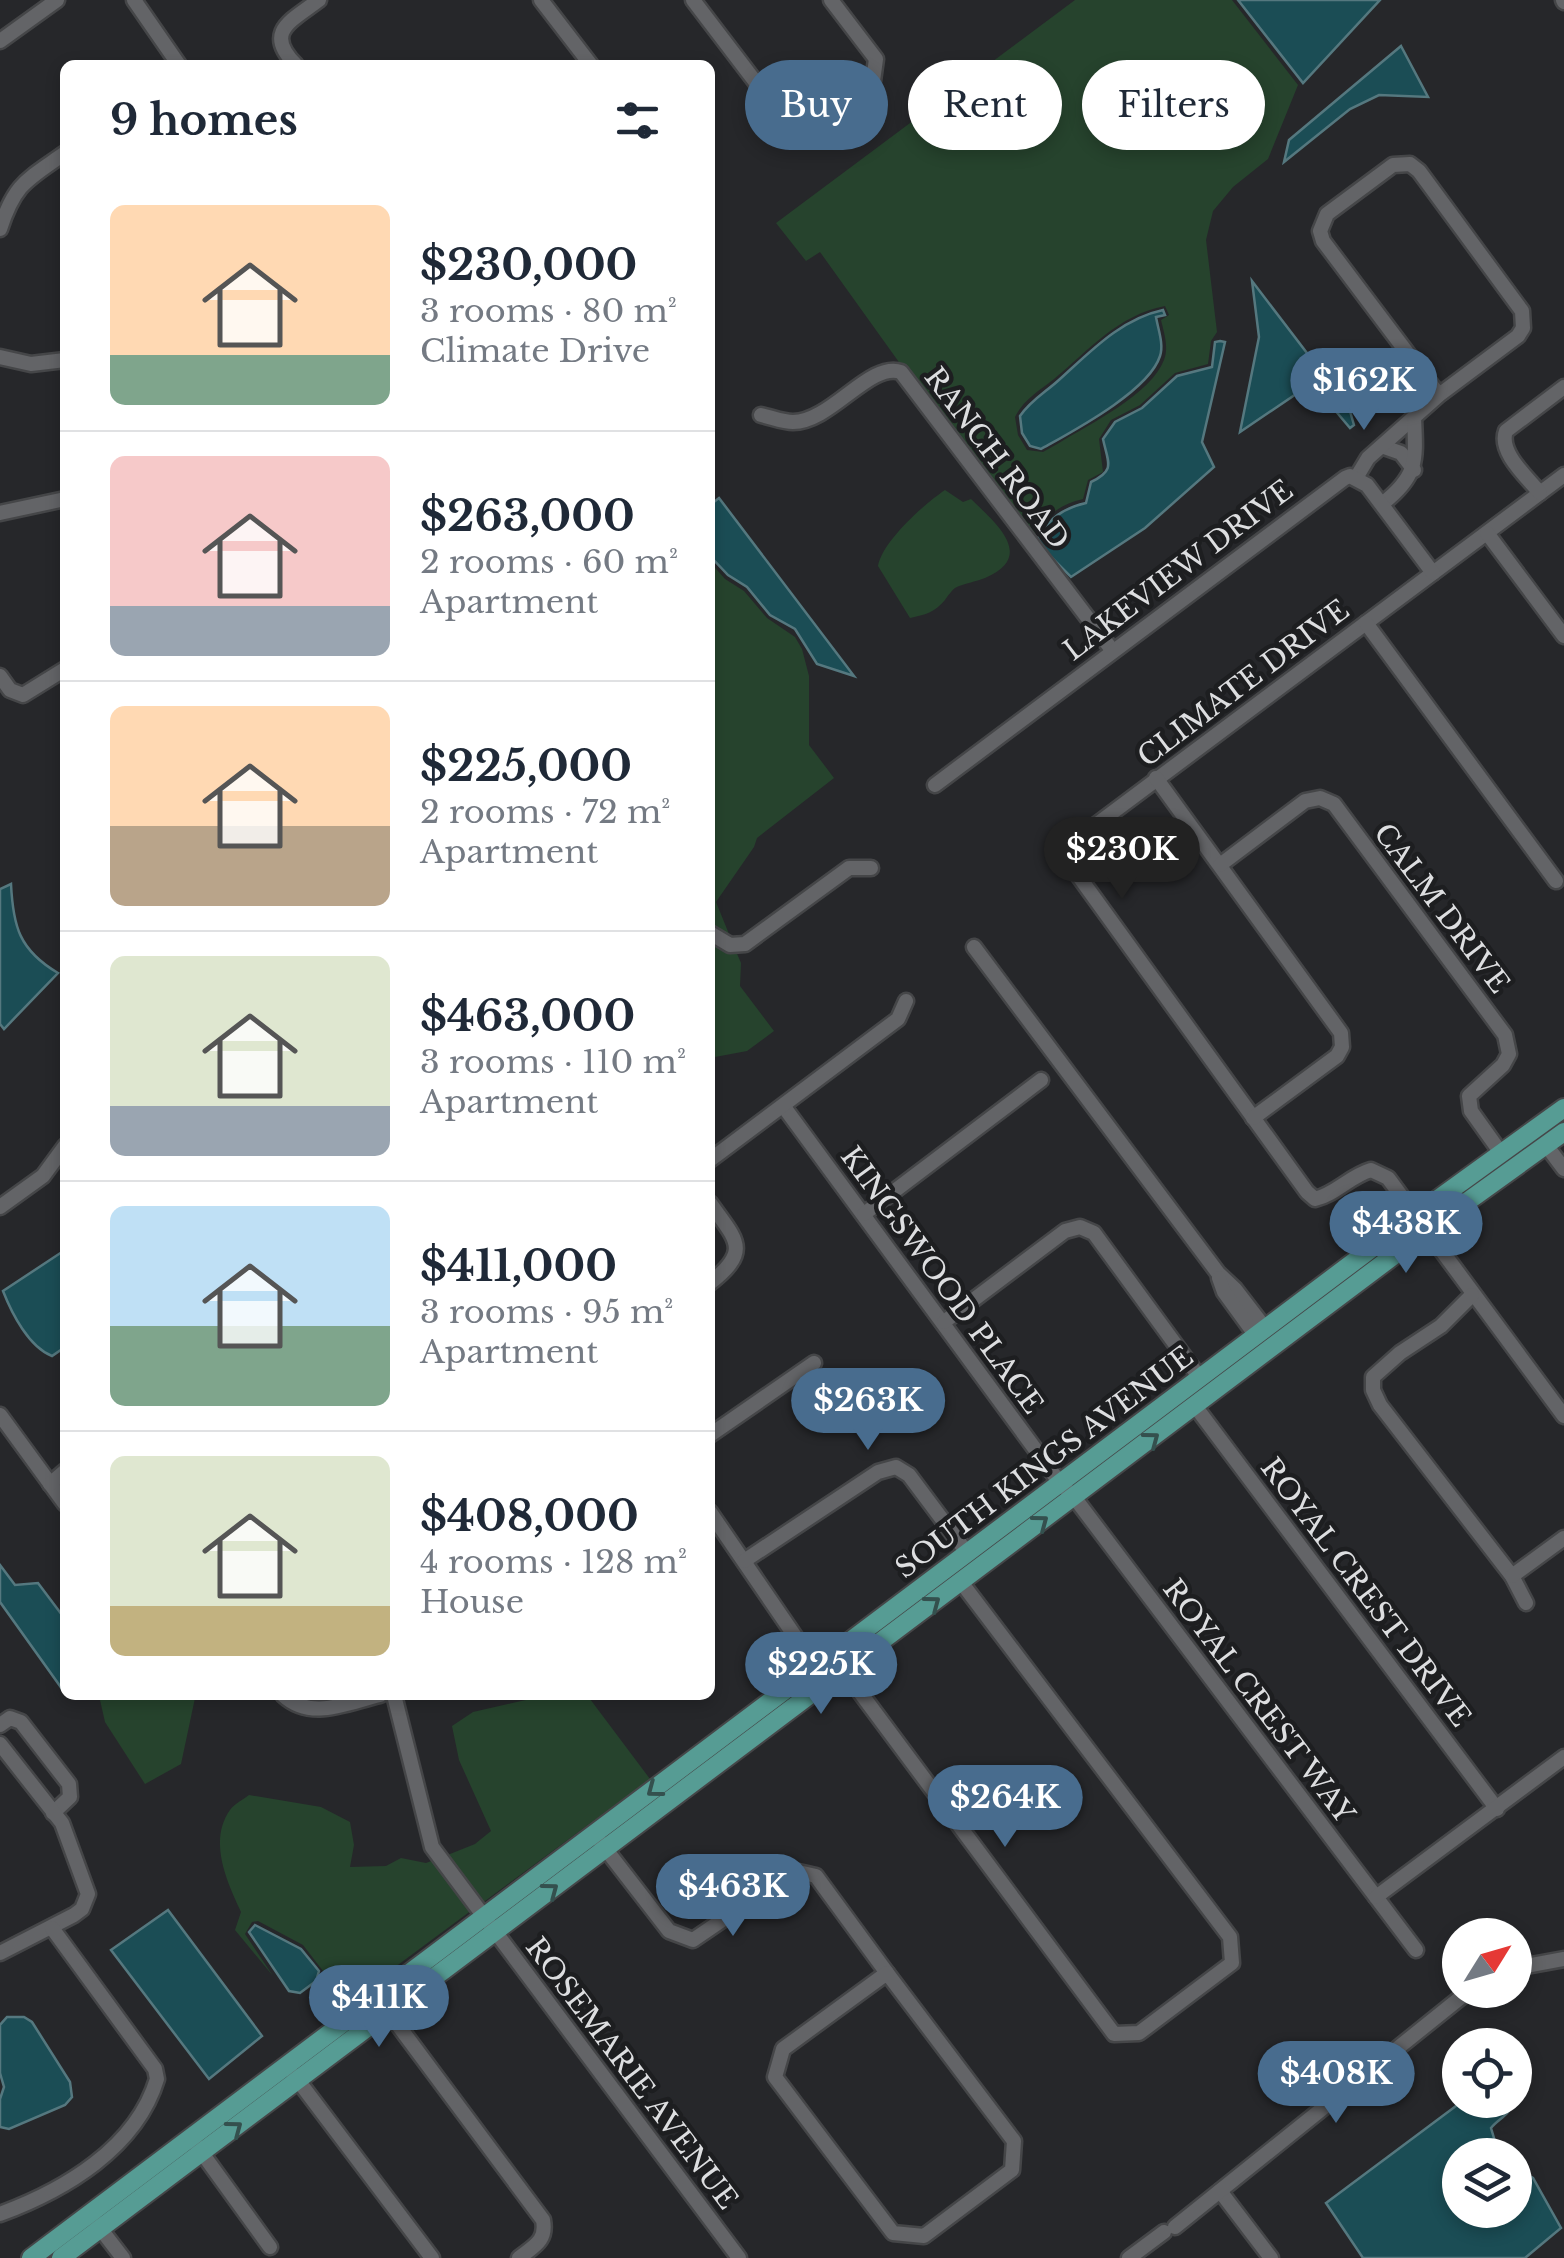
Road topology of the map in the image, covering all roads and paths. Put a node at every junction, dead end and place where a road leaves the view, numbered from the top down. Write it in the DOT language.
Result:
graph roads {
  1 [pos="134,0"];
  2 [pos="319,0"];
  3 [pos="540,0"];
  4 [pos="693,0"];
  5 [pos="830,0"];
  6 [pos="49,2"];
  7 [pos="0,41"];
  8 [pos="176,60"];
  9 [pos="292,60"];
  10 [pos="586,60"];
  11 [pos="60,156"];
  12 [pos="0,229"];
  13 [pos="0,357"];
  14 [pos="60,361"];
  15 [pos="1564,387"];
  16 [pos="1439,395"];
  17 [pos="761,415"];
  18 [pos="1414,418"];
  19 [pos="1384,447"];
  20 [pos="1414,470"];
  21 [pos="1564,475"];
  22 [pos="1356,478"];
  23 [pos="1540,493"];
  24 [pos="60,501"];
  25 [pos="1382,504"];
  26 [pos="0,513"];
  27 [pos="1487,533"];
  28 [pos="1433,574"];
  29 [pos="1366,623"];
  30 [pos="1564,636"];
  31 [pos="1112,650"];
  32 [pos="60,673"];
  33 [pos="0,676"];
  34 [pos="1156,778"];
  35 [pos="936,785"];
  36 [pos="1220,866"];
  37 [pos="871,868"];
  38 [pos="1556,880"];
  39 [pos="715,936"];
  40 [pos="974,947"];
  41 [pos="906,1001"];
  42 [pos="1041,1080"];
  43 [pos="784,1107"];
  44 [pos="1564,1108"];
  45 [pos="1253,1118"];
  46 [pos="1564,1132"];
  47 [pos="1546,1145"];
  48 [pos="60,1153"];
  49 [pos="1502,1153"];
  50 [pos="715,1156"];
  51 [pos="1564,1169"];
  52 [pos="0,1207"];
  53 [pos="715,1210"];
  54 [pos="864,1214"];
  55 [pos="1420,1223"];
  56 [pos="715,1279"];
  57 [pos="1472,1295"];
  58 [pos="944,1322"];
  59 [pos="1260,1332"];
  60 [pos="814,1363"];
  61 [pos="1200,1378"];
  62 [pos="1195,1406"];
  63 [pos="0,1415"];
  64 [pos="1564,1416"];
  65 [pos="715,1432"];
  66 [pos="60,1475"];
  67 [pos="50,1484"];
  68 [pos="1060,1484"];
  69 [pos="60,1497"];
  70 [pos="1074,1497"];
  71 [pos="715,1519"];
  72 [pos="1564,1538"];
  73 [pos="968,1554"];
  74 [pos="744,1561"];
  75 [pos="1512,1576"];
  76 [pos="961,1582"];
  77 [pos="1526,1602"];
  78 [pos="838,1663"];
  79 [pos="822,1675"];
  80 [pos="289,1700"];
  81 [pos="357,1700"];
  82 [pos="395,1700"];
  83 [pos="0,1725"];
  84 [pos="0,1744"];
  85 [pos="1564,1757"];
  86 [pos="1497,1808"];
  87 [pos="53,1813"];
  88 [pos="600,1841"];
  89 [pos="1376,1897"];
  90 [pos="490,1925"];
  91 [pos="52,1928"];
  92 [pos="1416,1950"];
  93 [pos="0,1953"];
  94 [pos="1564,1960"];
  95 [pos="1532,1965"];
  96 [pos="887,1973"];
  97 [pos="1448,2008"];
  98 [pos="389,2013"];
  99 [pos="292,2073"];
  100 [pos="190,2138"];
  101 [pos="202,2153"];
  102 [pos="1220,2191"];
  103 [pos="0,2214"];
  104 [pos="95,2221"];
  105 [pos="270,2246"];
  106 [pos="31,2258"];
  107 [pos="61,2258"];
  108 [pos="123,2258"];
  109 [pos="432,2258"];
  110 [pos="519,2258"];
  111 [pos="740,2258"];
  112 [pos="1129,2258"];
  113 [pos="1271,2258"];
  1 -- 8 [label="street"];
  2 -- 9 [label="street"];
  3 -- 10 [label="street"];
  4 -- 5 [label="street"];
  6 -- 7 [label="street"];
  11 -- 12 [label="street"];
  13 -- 14 [label="street"];
  15 -- 23 [label="street"];
  16 -- 16 [label="street"];
  16 -- 18 [label="street"];
  17 -- 31 [label="street, RANCH ROAD"];
  18 -- 19 [label="street"];
  18 -- 20 [label="street"];
  19 -- 20 [label="street"];
  19 -- 22 [label="street"];
  20 -- 25 [label="street"];
  21 -- 23 [label="street, CLIMATE DRIVE"];
  22 -- 25 [label="street"];
  22 -- 31 [label="street, LAKEVIEW DRIVE"];
  23 -- 27 [label="street, CLIMATE DRIVE"];
  24 -- 26 [label="street"];
  25 -- 28 [label="street"];
  27 -- 28 [label="street, CLIMATE DRIVE"];
  27 -- 30 [label="street"];
  28 -- 29 [label="street, CLIMATE DRIVE"];
  29 -- 34 [label="street, CLIMATE DRIVE"];
  29 -- 38 [label="street"];
  31 -- 35 [label="street, LAKEVIEW DRIVE"];
  32 -- 33 [label="street"];
  34 -- 36 [label="street"];
  34 -- 45 [label="street, CLIMATE DRIVE"];
  36 -- 45 [label="street"];
  36 -- 49 [label="street, CALM DRIVE"];
  37 -- 39 [label="street"];
  40 -- 59 [label="street"];
  41 -- 43 [label="street"];
  42 -- 54 [label="street"];
  43 -- 50 [label="street"];
  43 -- 54 [label="street, KINGSWOOD PLACE"];
  44 -- 49 [label="main road, SOUTH KINGS AVENUE"];
  45 -- 55 [label="street, CLIMATE DRIVE"];
  46 -- 47 [label="main road, SOUTH KINGS AVENUE"];
  47 -- 51 [label="street"];
  47 -- 55 [label="main road, SOUTH KINGS AVENUE"];
  48 -- 52 [label="street"];
  49 -- 55 [label="main road, SOUTH KINGS AVENUE"];
  53 -- 56 [label="street"];
  54 -- 58 [label="street, KINGSWOOD PLACE"];
  55 -- 57 [label="street"];
  55 -- 59 [label="main road, SOUTH KINGS AVENUE"];
  55 -- 62 [label="main road, SOUTH KINGS AVENUE"];
  57 -- 64 [label="street"];
  57 -- 75 [label="street"];
  58 -- 61 [label="street"];
  58 -- 68 [label="street, KINGSWOOD PLACE"];
  59 -- 61 [label="main road, SOUTH KINGS AVENUE"];
  60 -- 65 [label="street"];
  61 -- 68 [label="main road, SOUTH KINGS AVENUE"];
  70 -- 62 [label="main road, SOUTH KINGS AVENUE, one-way"];
  62 -- 86 [label="street, ROYAL CREST DRIVE"];
  63 -- 67 [label="street"];
  66 -- 67 [label="street"];
  67 -- 69 [label="street"];
  68 -- 70 [label="street, ROYAL CREST WAY"];
  68 -- 73 [label="main road, SOUTH KINGS AVENUE"];
  76 -- 70 [label="main road, SOUTH KINGS AVENUE, one-way"];
  70 -- 89 [label="street, ROYAL CREST WAY"];
  71 -- 74 [label="street"];
  72 -- 75 [label="street"];
  73 -- 74 [label="street"];
  73 -- 78 [label="main road, SOUTH KINGS AVENUE"];
  74 -- 79 [label="street"];
  75 -- 77 [label="street"];
  78 -- 76 [label="main road, SOUTH KINGS AVENUE, one-way"];
  76 -- 78 [label="street"];
  78 -- 79 [label="main road, SOUTH KINGS AVENUE"];
  79 -- 88 [label="main road, SOUTH KINGS AVENUE"];
  80 -- 81 [label="street"];
  82 -- 90 [label="street, ROSEMARIE AVENUE"];
  83 -- 87 [label="street"];
  84 -- 87 [label="street"];
  85 -- 86 [label="street"];
  86 -- 89 [label="street"];
  87 -- 91 [label="street"];
  88 -- 90 [label="main road, SOUTH KINGS AVENUE"];
  88 -- 96 [label="street"];
  89 -- 92 [label="street, ROYAL CREST WAY"];
  90 -- 98 [label="main road, SOUTH KINGS AVENUE"];
  90 -- 99 [label="main road, SOUTH KINGS AVENUE"];
  90 -- 111 [label="street, ROSEMARIE AVENUE"];
  91 -- 93 [label="street"];
  91 -- 103 [label="street"];
  94 -- 95 [label="street"];
  96 -- 96 [label="street"];
  97 -- 102 [label="street"];
  98 -- 99 [label="main road, SOUTH KINGS AVENUE"];
  98 -- 110 [label="street"];
  99 -- 100 [label="main road, SOUTH KINGS AVENUE"];
  101 -- 99 [label="main road, SOUTH KINGS AVENUE, one-way"];
  99 -- 109 [label="street"];
  100 -- 101 [label="street"];
  100 -- 104 [label="main road, SOUTH KINGS AVENUE"];
  101 -- 104 [label="main road, SOUTH KINGS AVENUE"];
  101 -- 105 [label="street"];
  102 -- 112 [label="street"];
  102 -- 113 [label="street"];
  104 -- 106 [label="main road, SOUTH KINGS AVENUE"];
  104 -- 107 [label="main road, SOUTH KINGS AVENUE"];
  104 -- 108 [label="street"];
}
